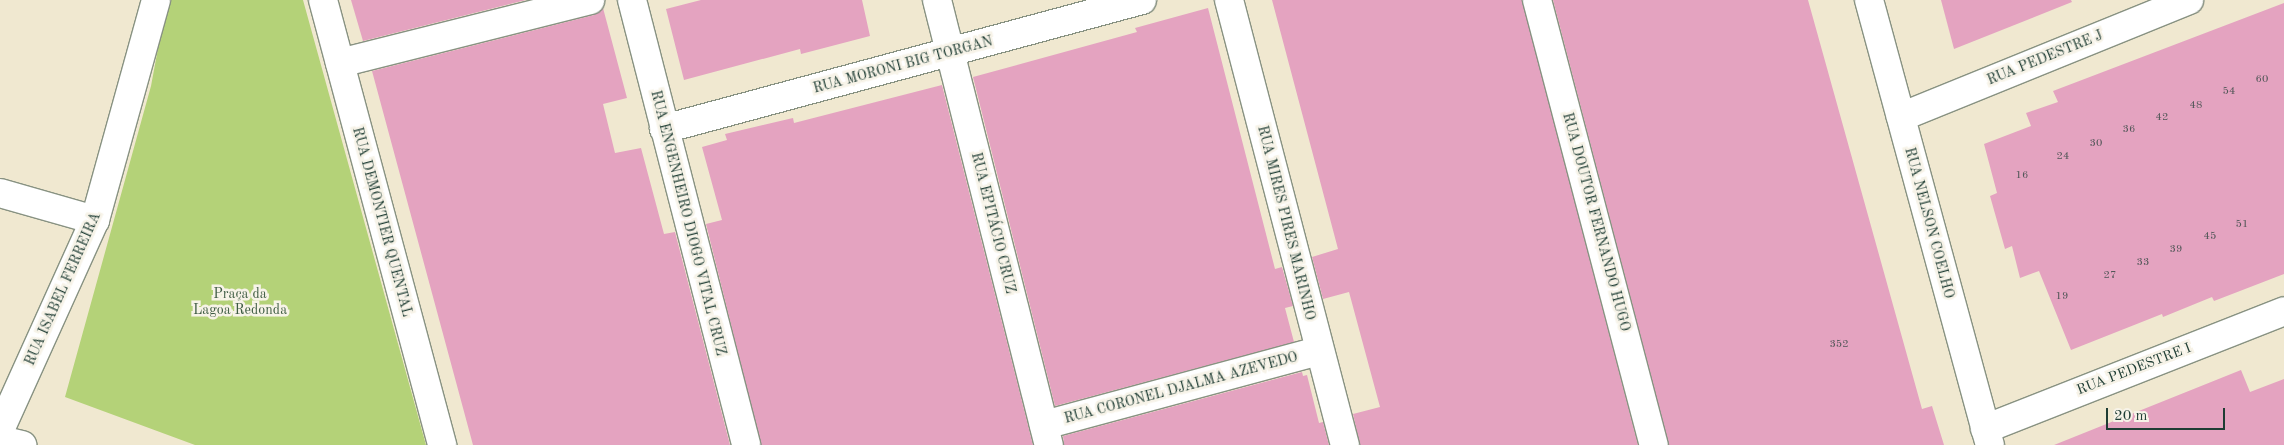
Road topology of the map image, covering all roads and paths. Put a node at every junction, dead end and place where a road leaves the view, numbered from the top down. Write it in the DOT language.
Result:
graph roads {
  1 [pos="156,0"];
  2 [pos="322,0"];
  3 [pos="590,0"];
  4 [pos="632,0"];
  5 [pos="937,0"];
  6 [pos="1142,0"];
  7 [pos="1229,0"];
  8 [pos="1537,0"];
  9 [pos="1869,0"];
  10 [pos="2189,0"];
  11 [pos="950,52"];
  12 [pos="340,64"];
  13 [pos="1901,117"];
  14 [pos="664,129"];
  15 [pos="0,193"];
  16 [pos="95,220"];
  17 [pos="2284,311"];
  18 [pos="1319,352"];
  19 [pos="0,430"];
  20 [pos="1046,435"];
  21 [pos="1988,437"];
  22 [pos="0,440"];
  23 [pos="22,445"];
  24 [pos="442,445"];
  25 [pos="746,445"];
  26 [pos="1345,445"];
  27 [pos="1654,445"];
  1 -- 16 [label="street, RUA ISABEL FERREIRA"];
  2 -- 12 [label="street, RUA DEMONTIER QUENTAL"];
  3 -- 12 [label="street"];
  4 -- 14 [label="street, RUA ENGENHEIRO DIOGO VITAL CRUZ"];
  5 -- 11 [label="street, RUA EPITÁCIO CRUZ"];
  6 -- 11 [label="street, RUA MORONI BIG TORGAN"];
  7 -- 18 [label="street, RUA MIRES PIRES MARINHO"];
  8 -- 27 [label="street, RUA DOUTOR FERNANDO HUGO"];
  9 -- 13 [label="street, RUA NELSON COELHO"];
  10 -- 13 [label="street, RUA PEDESTRE J"];
  11 -- 14 [label="street, RUA MORONI BIG TORGAN"];
  11 -- 20 [label="street, RUA EPITÁCIO CRUZ"];
  12 -- 24 [label="street, RUA DEMONTIER QUENTAL"];
  13 -- 21 [label="street, RUA NELSON COELHO"];
  14 -- 25 [label="street, RUA ENGENHEIRO DIOGO VITAL CRUZ"];
  15 -- 16 [label="street"];
  16 -- 19 [label="street, RUA ISABEL FERREIRA"];
  17 -- 21 [label="street, RUA PEDESTRE I"];
  18 -- 20 [label="street, RUA CORONEL DJALMA AZEVEDO"];
  18 -- 26 [label="street, RUA MIRES PIRES MARINHO"];
  22 -- 23 [label="street"];
}
